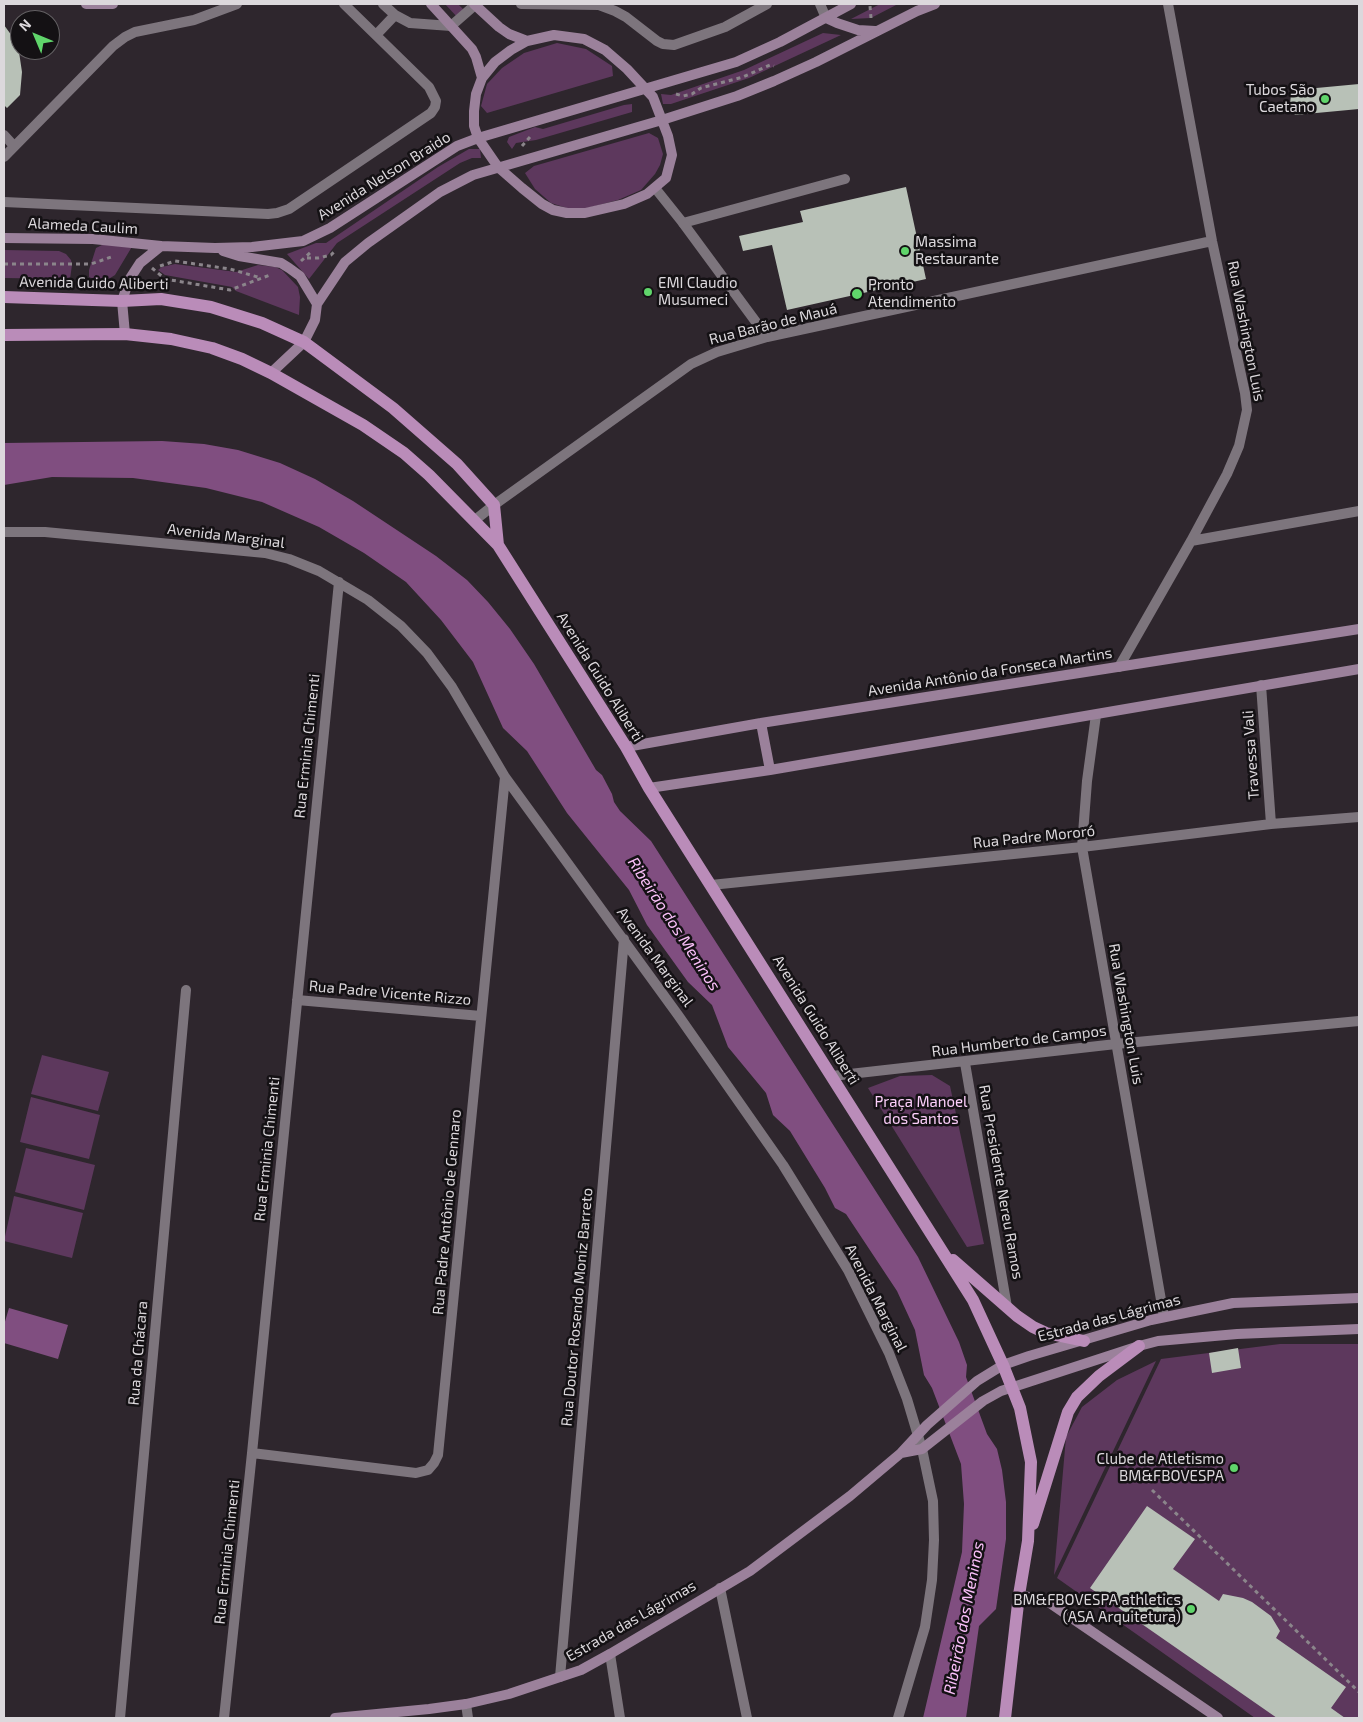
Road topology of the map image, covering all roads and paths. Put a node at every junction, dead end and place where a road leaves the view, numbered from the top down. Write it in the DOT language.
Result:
graph roads {
  1 [pos="86,4"];
  2 [pos="113,4"];
  3 [pos="237,4"];
  4 [pos="344,4"];
  5 [pos="383,4"];
  6 [pos="431,4"];
  7 [pos="521,4"];
  8 [pos="767,4"];
  9 [pos="820,4"];
  10 [pos="851,4"];
  11 [pos="874,4"];
  12 [pos="935,4"];
  13 [pos="1168,4"];
  14 [pos="477,6"];
  15 [pos="395,15"];
  16 [pos="826,18"];
  17 [pos="871,18"];
  18 [pos="452,26"];
  19 [pos="876,31"];
  20 [pos="376,35"];
  21 [pos="527,41"];
  22 [pos="482,78"];
  23 [pos="647,89"];
  24 [pos="662,120"];
  25 [pos="4,135"];
  26 [pos="478,138"];
  27 [pos="14,146"];
  28 [pos="4,157"];
  29 [pos="498,167"];
  30 [pos="844,179"];
  31 [pos="655,188"];
  32 [pos="4,202"];
  33 [pos="683,223"];
  34 [pos="4,238"];
  35 [pos="1212,241"];
  36 [pos="161,246"];
  37 [pos="215,248"];
  38 [pos="122,254"];
  39 [pos="4,264"];
  40 [pos="155,269"];
  41 [pos="4,297"];
  42 [pos="122,301"];
  43 [pos="317,304"];
  44 [pos="125,334"];
  45 [pos="4,336"];
  46 [pos="767,338"];
  47 [pos="304,342"];
  48 [pos="271,373"];
  49 [pos="494,505"];
  50 [pos="1359,511"];
  51 [pos="475,520"];
  52 [pos="4,532"];
  53 [pos="1191,541"];
  54 [pos="498,545"];
  55 [pos="338,582"];
  56 [pos="1359,629"];
  57 [pos="1119,667"];
  58 [pos="1359,669"];
  59 [pos="1262,685"];
  60 [pos="1096,715"];
  61 [pos="762,723"];
  62 [pos="626,748"];
  63 [pos="770,770"];
  64 [pos="505,777"];
  65 [pos="649,788"];
  66 [pos="1359,817"];
  67 [pos="1271,824"];
  68 [pos="1082,847"];
  69 [pos="711,885"];
  70 [pos="624,939"];
  71 [pos="186,990"];
  72 [pos="297,1000"];
  73 [pos="481,1016"];
  74 [pos="1359,1021"];
  75 [pos="1116,1044"];
  76 [pos="965,1063"];
  77 [pos="832,1076"];
  78 [pos="943,1251"];
  79 [pos="1359,1298"];
  80 [pos="1007,1307"];
  81 [pos="1164,1317"];
  82 [pos="1359,1329"];
  83 [pos="1084,1341"];
  84 [pos="1139,1346"];
  85 [pos="1003,1365"];
  86 [pos="1012,1387"];
  87 [pos="918,1434"];
  88 [pos="922,1449"];
  89 [pos="252,1453"];
  90 [pos="901,1453"];
  91 [pos="1152,1490"];
  92 [pos="1028,1540"];
  93 [pos="720,1588"];
  94 [pos="1019,1595"];
  95 [pos="610,1654"];
  96 [pos="560,1677"];
  97 [pos="1359,1692"];
  98 [pos="466,1704"];
  99 [pos="120,1718"];
  100 [pos="224,1718"];
  101 [pos="335,1718"];
  102 [pos="468,1718"];
  103 [pos="620,1718"];
  104 [pos="747,1718"];
  105 [pos="898,1718"];
  106 [pos="1005,1718"];
  107 [pos="1218,1718"];
  1 -- 2 [label="main road"];
  3 -- 27 [label="street"];
  4 -- 20 [label="street"];
  5 -- 15 [label="street"];
  6 -- 18 [label="main road"];
  7 -- 8 [label="street"];
  9 -- 16 [label="street"];
  10 -- 16 [label="main road, Avenida Nelson Braido"];
  11 -- 17 [label="path"];
  12 -- 19 [label="main road"];
  13 -- 35 [label="street, Rua Washington Luis"];
  14 -- 18 [label="street"];
  14 -- 21 [label="main road"];
  15 -- 18 [label="street"];
  15 -- 20 [label="street"];
  16 -- 19 [label="main road"];
  16 -- 23 [label="main road, Avenida Nelson Braido"];
  18 -- 22 [label="main road"];
  19 -- 24 [label="main road"];
  20 -- 32 [label="street"];
  21 -- 22 [label="main road"];
  21 -- 23 [label="main road"];
  22 -- 26 [label="main road"];
  23 -- 24 [label="main road"];
  23 -- 26 [label="main road, Avenida Nelson Braido"];
  24 -- 29 [label="main road"];
  24 -- 31 [label="main road"];
  25 -- 27 [label="street"];
  26 -- 29 [label="main road"];
  26 -- 37 [label="main road, Avenida Nelson Braido"];
  27 -- 28 [label="street"];
  29 -- 31 [label="main road"];
  29 -- 43 [label="main road"];
  30 -- 33 [label="street"];
  31 -- 33 [label="street"];
  33 -- 46 [label="street"];
  34 -- 36 [label="main road, Alameda Caulim"];
  35 -- 46 [label="street, Rua Barão de Mauá"];
  35 -- 53 [label="street, Rua Washington Luis"];
  36 -- 37 [label="main road, Avenida Nelson Braido"];
  36 -- 42 [label="main road"];
  37 -- 43 [label="main road"];
  38 -- 39 [label="path"];
  40 -- 40 [label="path"];
  41 -- 42 [label="main road, Avenida Guido Aliberti"];
  42 -- 44 [label="main road"];
  42 -- 47 [label="main road, Avenida Guido Aliberti"];
  43 -- 47 [label="main road"];
  44 -- 45 [label="main road, Avenida Guido Aliberti"];
  44 -- 48 [label="main road, Avenida Guido Aliberti"];
  46 -- 49 [label="street, Rua Barão de Mauá"];
  47 -- 48 [label="main road"];
  47 -- 49 [label="main road, Avenida Guido Aliberti"];
  48 -- 51 [label="main road, Avenida Guido Aliberti"];
  49 -- 51 [label="street, Rua Barão de Mauá"];
  49 -- 54 [label="main road, Avenida Guido Aliberti"];
  50 -- 53 [label="street"];
  51 -- 54 [label="main road, Avenida Guido Aliberti"];
  52 -- 55 [label="street, Avenida Marginal"];
  53 -- 57 [label="street, Rua Washington Luis"];
  54 -- 62 [label="main road, Avenida Guido Aliberti"];
  55 -- 64 [label="street, Avenida Marginal"];
  55 -- 72 [label="street, Rua Erminia Chimenti"];
  56 -- 57 [label="main road, Avenida Antônio da Fonseca Martins"];
  57 -- 61 [label="main road, Avenida Antônio da Fonseca Martins"];
  58 -- 59 [label="main road"];
  59 -- 60 [label="main road"];
  59 -- 67 [label="street, Travessa Vali"];
  60 -- 63 [label="main road"];
  60 -- 68 [label="street, Rua Washington Luis"];
  61 -- 62 [label="main road, Avenida Antônio da Fonseca Martins"];
  61 -- 63 [label="main road"];
  62 -- 65 [label="main road, Avenida Guido Aliberti"];
  63 -- 65 [label="main road"];
  64 -- 70 [label="street, Avenida Marginal"];
  64 -- 73 [label="street, Rua Padre Antônio de Gennaro"];
  65 -- 69 [label="main road, Avenida Guido Aliberti"];
  66 -- 67 [label="street, Rua Padre Mororó"];
  67 -- 68 [label="street, Rua Padre Mororó"];
  68 -- 69 [label="street, Rua Padre Mororó"];
  68 -- 75 [label="street, Rua Washington Luis"];
  69 -- 77 [label="main road, Avenida Guido Aliberti"];
  70 -- 87 [label="street, Avenida Marginal"];
  70 -- 96 [label="street, Rua Doutor Rosendo Moniz Barreto"];
  71 -- 99 [label="street, Rua da Chácara"];
  72 -- 73 [label="street, Rua Padre Vicente Rizzo"];
  72 -- 89 [label="street, Rua Erminia Chimenti"];
  73 -- 89 [label="street, Rua Padre Antônio de Gennaro"];
  74 -- 75 [label="street, Rua Humberto de Campos"];
  75 -- 76 [label="street, Rua Humberto de Campos"];
  75 -- 81 [label="street, Rua Washington Luis"];
  76 -- 77 [label="street, Rua Humberto de Campos"];
  76 -- 80 [label="street, Rua Presidente Nereu Ramos"];
  77 -- 78 [label="main road, Avenida Guido Aliberti"];
  78 -- 80 [label="main road"];
  78 -- 85 [label="main road, Avenida Guido Aliberti"];
  79 -- 81 [label="main road, Estrada das Lágrimas"];
  80 -- 83 [label="main road"];
  81 -- 83 [label="main road, Estrada das Lágrimas"];
  82 -- 84 [label="main road, Estrada das Lágrimas"];
  83 -- 85 [label="main road, Estrada das Lágrimas"];
  84 -- 86 [label="main road, Estrada das Lágrimas"];
  84 -- 92 [label="main road"];
  85 -- 86 [label="main road, Avenida Guido Aliberti"];
  85 -- 87 [label="main road, Estrada das Lágrimas"];
  86 -- 88 [label="main road, Estrada das Lágrimas"];
  86 -- 92 [label="main road, Avenida Guido Aliberti"];
  87 -- 88 [label="street, Avenida Marginal"];
  87 -- 90 [label="main road, Estrada das Lágrimas"];
  88 -- 90 [label="main road, Estrada das Lágrimas"];
  88 -- 105 [label="street, Avenida Marginal"];
  89 -- 100 [label="street, Rua Erminia Chimenti"];
  90 -- 93 [label="main road, Estrada das Lágrimas"];
  91 -- 97 [label="path"];
  92 -- 94 [label="main road, Avenida Guido Aliberti"];
  93 -- 95 [label="main road, Estrada das Lágrimas"];
  93 -- 104 [label="street"];
  94 -- 106 [label="main road, Avenida Guido Aliberti"];
  94 -- 107 [label="main road"];
  95 -- 96 [label="main road, Estrada das Lágrimas"];
  95 -- 103 [label="street"];
  96 -- 98 [label="main road, Estrada das Lágrimas"];
  98 -- 101 [label="main road, Estrada das Lágrimas"];
  98 -- 102 [label="street"];
}
